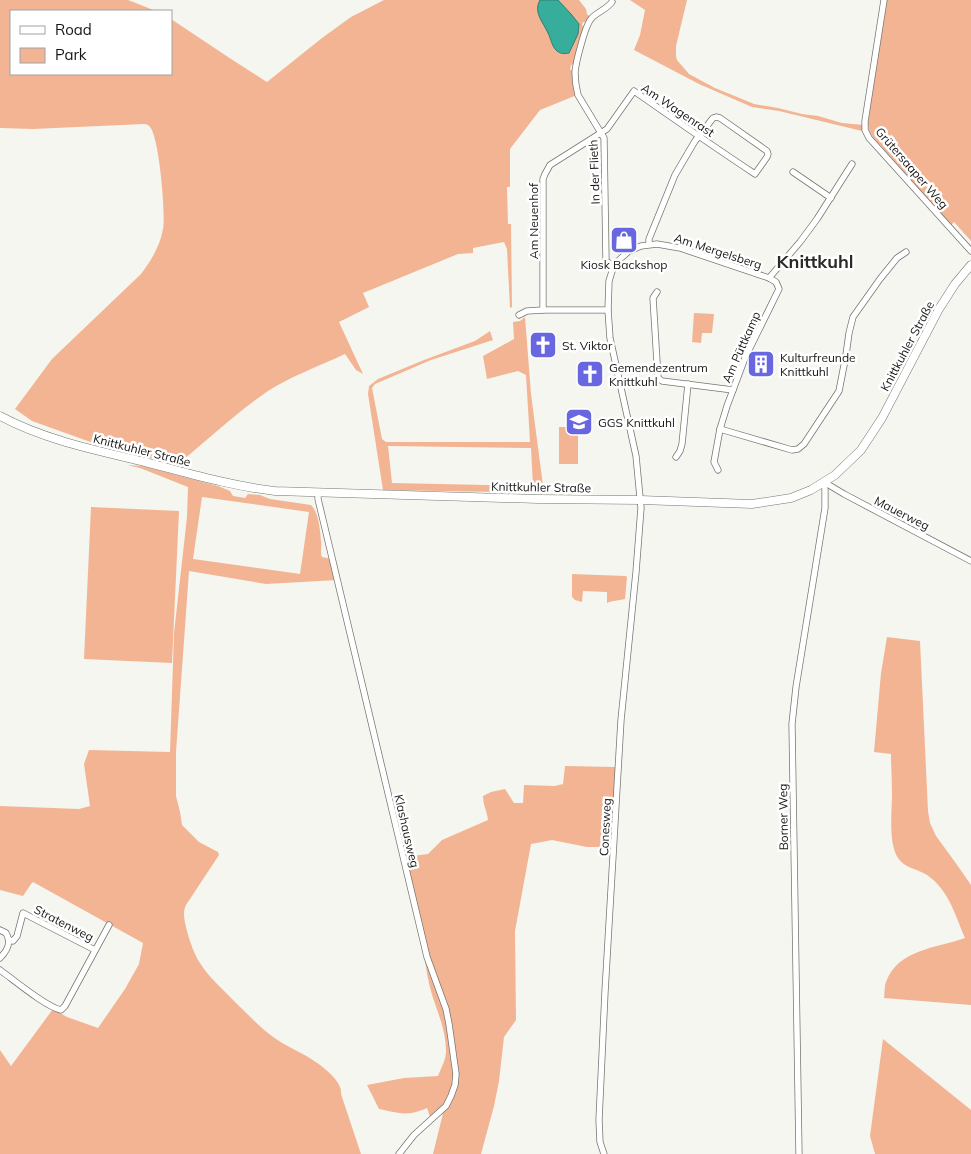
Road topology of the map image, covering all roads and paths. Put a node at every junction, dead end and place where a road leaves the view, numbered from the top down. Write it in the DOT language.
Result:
graph roads {
  1 [pos="884,0"];
  2 [pos="612,2"];
  3 [pos="602,132"];
  4 [pos="700,136"];
  5 [pos="852,164"];
  6 [pos="793,172"];
  7 [pos="831,198"];
  8 [pos="648,244"];
  9 [pos="971,250"];
  10 [pos="906,252"];
  11 [pos="971,265"];
  12 [pos="614,268"];
  13 [pos="769,278"];
  14 [pos="657,292"];
  15 [pos="543,310"];
  16 [pos="608,310"];
  17 [pos="519,315"];
  18 [pos="688,384"];
  19 [pos="732,390"];
  20 [pos="0,416"];
  21 [pos="720,429"];
  22 [pos="676,457"];
  23 [pos="718,470"];
  24 [pos="824,482"];
  25 [pos="318,493"];
  26 [pos="641,500"];
  27 [pos="971,561"];
  28 [pos="109,925"];
  29 [pos="0,930"];
  30 [pos="9,940"];
  31 [pos="95,950"];
  32 [pos="0,958"];
  33 [pos="0,970"];
  34 [pos="399,1154"];
  35 [pos="604,1154"];
  36 [pos="799,1154"];
  1 -- 9 [label="street, Grütersaaper Weg"];
  2 -- 3 [label="street, In der Flieth"];
  3 -- 4 [label="street, Am Wagenrast"];
  3 -- 12 [label="street, In der Flieth"];
  3 -- 15 [label="street, Am Neuenhof"];
  4 -- 4 [label="street, Am Wagenrast"];
  4 -- 8 [label="street"];
  5 -- 7 [label="street, Am Mergelsberg"];
  6 -- 7 [label="street"];
  7 -- 13 [label="street, Am Mergelsberg"];
  8 -- 12 [label="street"];
  8 -- 13 [label="street, Am Mergelsberg"];
  10 -- 21 [label="street"];
  11 -- 24 [label="street, Knittkuhler Straße"];
  12 -- 16 [label="street"];
  13 -- 19 [label="street, Am Püttkamp"];
  14 -- 18 [label="street"];
  15 -- 16 [label="street"];
  15 -- 17 [label="street"];
  16 -- 26 [label="street"];
  18 -- 19 [label="street"];
  18 -- 22 [label="street"];
  19 -- 21 [label="street, Am Püttkamp"];
  20 -- 25 [label="street, Knittkuhler Straße"];
  21 -- 23 [label="street, Am Püttkamp"];
  24 -- 26 [label="street, Knittkuhler Straße"];
  24 -- 27 [label="street, Mauerweg"];
  24 -- 36 [label="street, Borner Weg"];
  25 -- 26 [label="street, Knittkuhler Straße"];
  25 -- 34 [label="street, Klashausweg"];
  26 -- 35 [label="street, Conesweg"];
  28 -- 31 [label="street, Stratenweg"];
  29 -- 30 [label="street"];
  30 -- 31 [label="street, Stratenweg"];
  30 -- 32 [label="street"];
  31 -- 33 [label="street, Stratenweg"];
}
